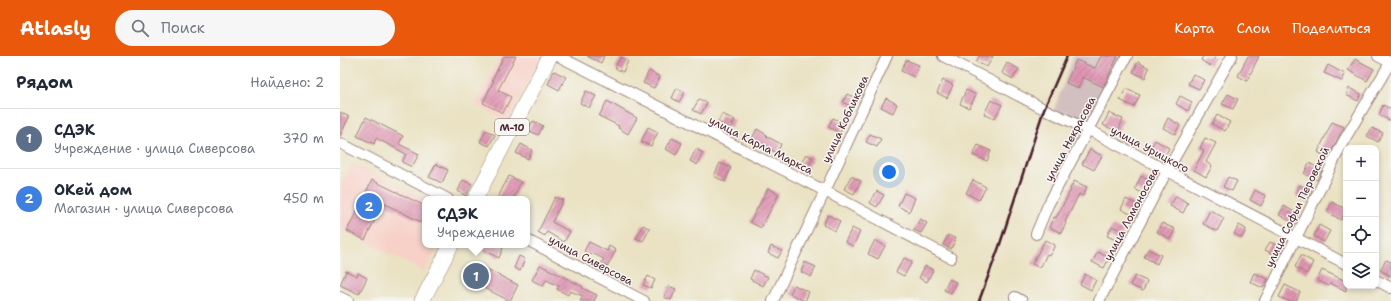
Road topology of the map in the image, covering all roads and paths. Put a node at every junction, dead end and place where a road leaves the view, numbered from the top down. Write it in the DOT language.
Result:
graph roads {
  1 [pos="550,56"];
  2 [pos="558,56"];
  3 [pos="887,56"];
  4 [pos="943,56"];
  5 [pos="1127,56"];
  6 [pos="1232,56"];
  7 [pos="1378,56"];
  8 [pos="1390,63"];
  9 [pos="1089,130"];
  10 [pos="340,143"];
  11 [pos="1167,171"];
  12 [pos="825,191"];
  13 [pos="442,196"];
  14 [pos="478,196"];
  15 [pos="1036,234"];
  16 [pos="1296,239"];
  17 [pos="530,242"];
  18 [pos="449,248"];
  19 [pos="952,258"];
  20 [pos="1343,262"];
  21 [pos="1379,282"];
  22 [pos="1391,288"];
  23 [pos="340,297"];
  24 [pos="631,298"];
  25 [pos="348,301"];
  26 [pos="422,301"];
  27 [pos="644,301"];
  28 [pos="773,301"];
  29 [pos="1099,301"];
  30 [pos="1265,301"];
  1 -- 14 [label="highway, М-10"];
  2 -- 12 [label="street, улица Карла Маркса"];
  3 -- 12 [label="street, улица Кобликова"];
  4 -- 9 [label="street, улица Урицкого"];
  5 -- 9 [label="street, улица Некрасова"];
  6 -- 11 [label="street, улица Ломоносова"];
  7 -- 8 [label="street"];
  8 -- 16 [label="street, улица Софьи Перовской"];
  9 -- 11 [label="street, улица Урицкого"];
  9 -- 15 [label="street, улица Некрасова"];
  10 -- 13 [label="street"];
  11 -- 16 [label="street, улица Урицкого"];
  11 -- 29 [label="street, улица Ломоносова"];
  12 -- 19 [label="street, улица Карла Маркса"];
  12 -- 28 [label="street, улица Кобликова"];
  16 -- 20 [label="street, улица Урицкого"];
  16 -- 30 [label="street, улица Софьи Перовской"];
  17 -- 24 [label="street, улица Сиверсова"];
  18 -- 26 [label="highway"];
  21 -- 22 [label="street"];
  23 -- 25 [label="street"];
  24 -- 27 [label="street, улица Сиверсова"];
}
